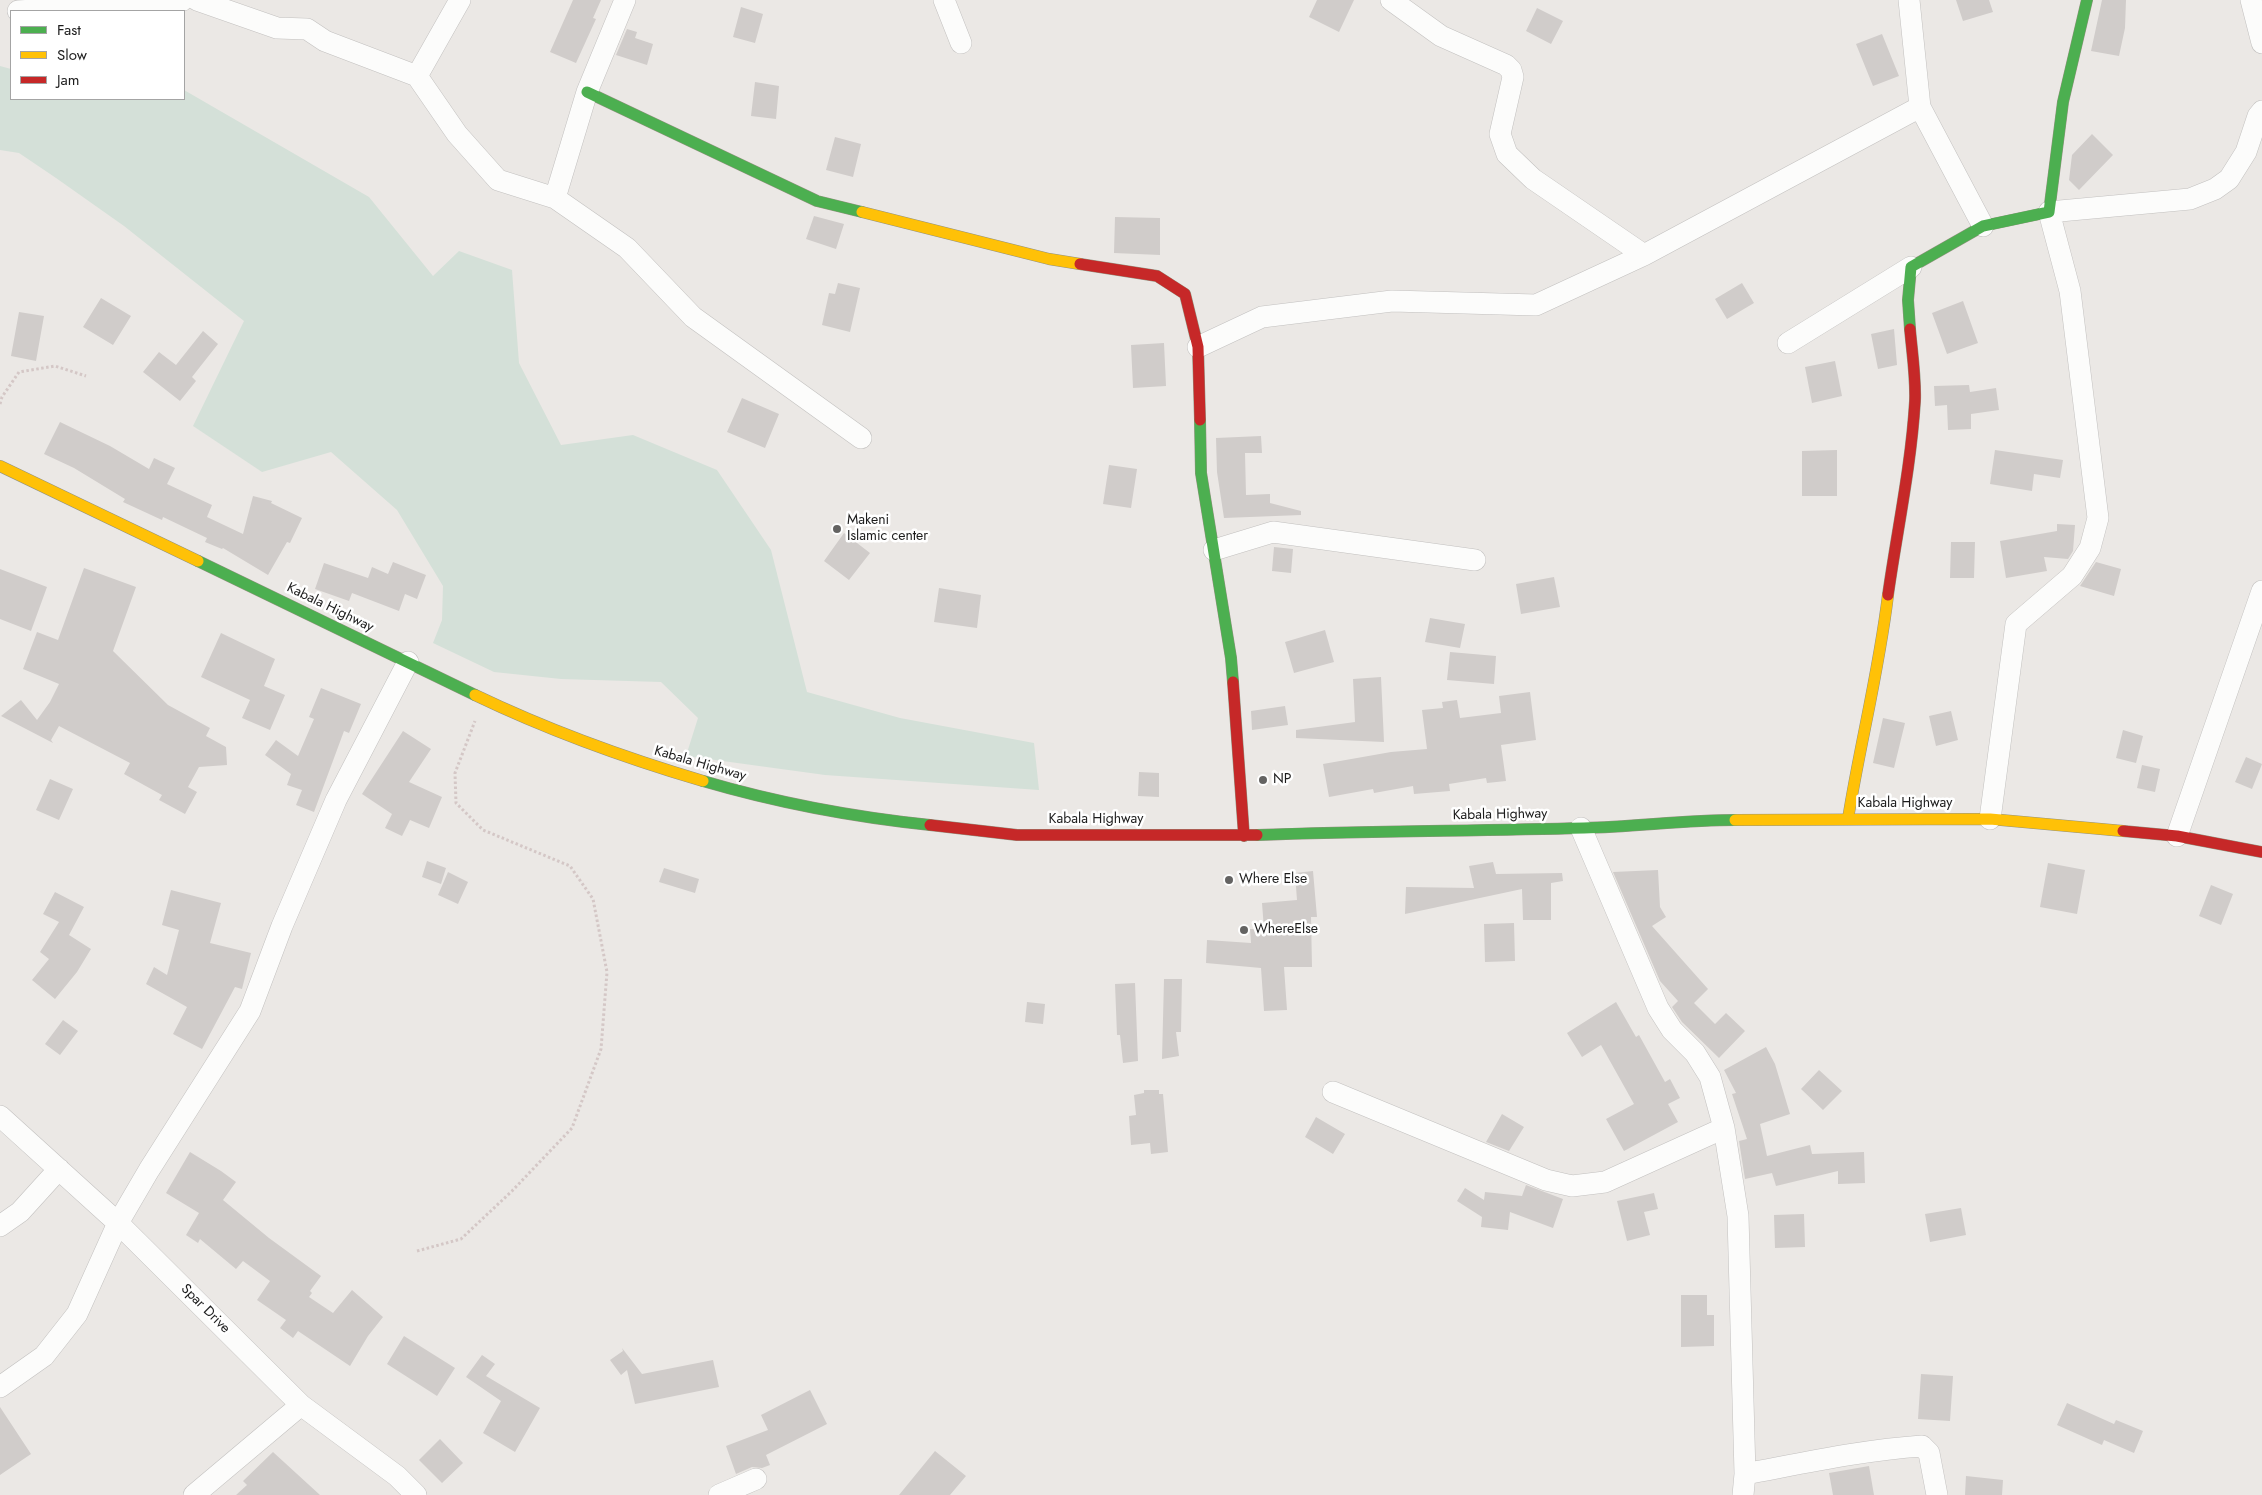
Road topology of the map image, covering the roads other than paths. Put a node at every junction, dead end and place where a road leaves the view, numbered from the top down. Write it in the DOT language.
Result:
graph roads {
  1 [pos="183,0"];
  2 [pos="197,0"];
  3 [pos="460,0"];
  4 [pos="625,0"];
  5 [pos="944,0"];
  6 [pos="1391,0"];
  7 [pos="1909,0"];
  8 [pos="2087,0"];
  9 [pos="2251,0"];
  10 [pos="33,10"];
  11 [pos="960,43"];
  12 [pos="2262,43"];
  13 [pos="417,76"];
  14 [pos="587,92"];
  15 [pos="1920,107"];
  16 [pos="2262,111"];
  17 [pos="555,198"];
  18 [pos="2049,212"];
  19 [pos="1983,226"];
  20 [pos="1644,255"];
  21 [pos="1911,267"];
  22 [pos="1788,343"];
  23 [pos="1198,347"];
  24 [pos="861,438"];
  25 [pos="0,466"];
  26 [pos="1214,550"];
  27 [pos="1475,560"];
  28 [pos="2262,591"];
  29 [pos="408,662"];
  30 [pos="1848,819"];
  31 [pos="1990,819"];
  32 [pos="1581,828"];
  33 [pos="1244,836"];
  34 [pos="2177,836"];
  35 [pos="2262,852"];
  36 [pos="1333,1092"];
  37 [pos="0,1116"];
  38 [pos="1724,1128"];
  39 [pos="59,1169"];
  40 [pos="118,1223"];
  41 [pos="0,1226"];
  42 [pos="0,1387"];
  43 [pos="301,1405"];
  44 [pos="1745,1474"];
  45 [pos="756,1479"];
  46 [pos="194,1495"];
  47 [pos="416,1495"];
  48 [pos="719,1495"];
  49 [pos="1743,1495"];
  50 [pos="1937,1495"];
  1 -- 10 [label="street"];
  2 -- 13 [label="street"];
  3 -- 13 [label="street"];
  4 -- 14 [label="street"];
  5 -- 11 [label="street"];
  6 -- 20 [label="street"];
  7 -- 15 [label="street"];
  8 -- 18 [label="main road"];
  9 -- 12 [label="street"];
  13 -- 17 [label="street"];
  14 -- 17 [label="street"];
  14 -- 23 [label="main road"];
  15 -- 19 [label="street"];
  15 -- 20 [label="street"];
  16 -- 18 [label="street"];
  17 -- 24 [label="street"];
  18 -- 19 [label="main road"];
  18 -- 31 [label="street"];
  19 -- 21 [label="main road"];
  20 -- 23 [label="street"];
  21 -- 22 [label="street"];
  21 -- 30 [label="main road"];
  23 -- 26 [label="main road"];
  25 -- 29 [label="main road, Kabala Highway"];
  26 -- 27 [label="street"];
  26 -- 33 [label="main road"];
  28 -- 34 [label="street"];
  29 -- 33 [label="main road, Kabala Highway"];
  29 -- 40 [label="street"];
  30 -- 31 [label="main road, Kabala Highway"];
  30 -- 32 [label="main road, Kabala Highway"];
  31 -- 34 [label="main road, Kabala Highway"];
  32 -- 33 [label="main road, Kabala Highway"];
  32 -- 38 [label="street"];
  34 -- 35 [label="main road, Kabala Highway"];
  36 -- 38 [label="street"];
  37 -- 39 [label="street, Spar Drive"];
  38 -- 44 [label="street"];
  39 -- 40 [label="street, Spar Drive"];
  39 -- 41 [label="street"];
  40 -- 42 [label="street"];
  40 -- 43 [label="street, Spar Drive"];
  43 -- 46 [label="street"];
  43 -- 47 [label="street, Spar Drive"];
  44 -- 49 [label="street"];
  44 -- 50 [label="street"];
  45 -- 48 [label="street"];
}
